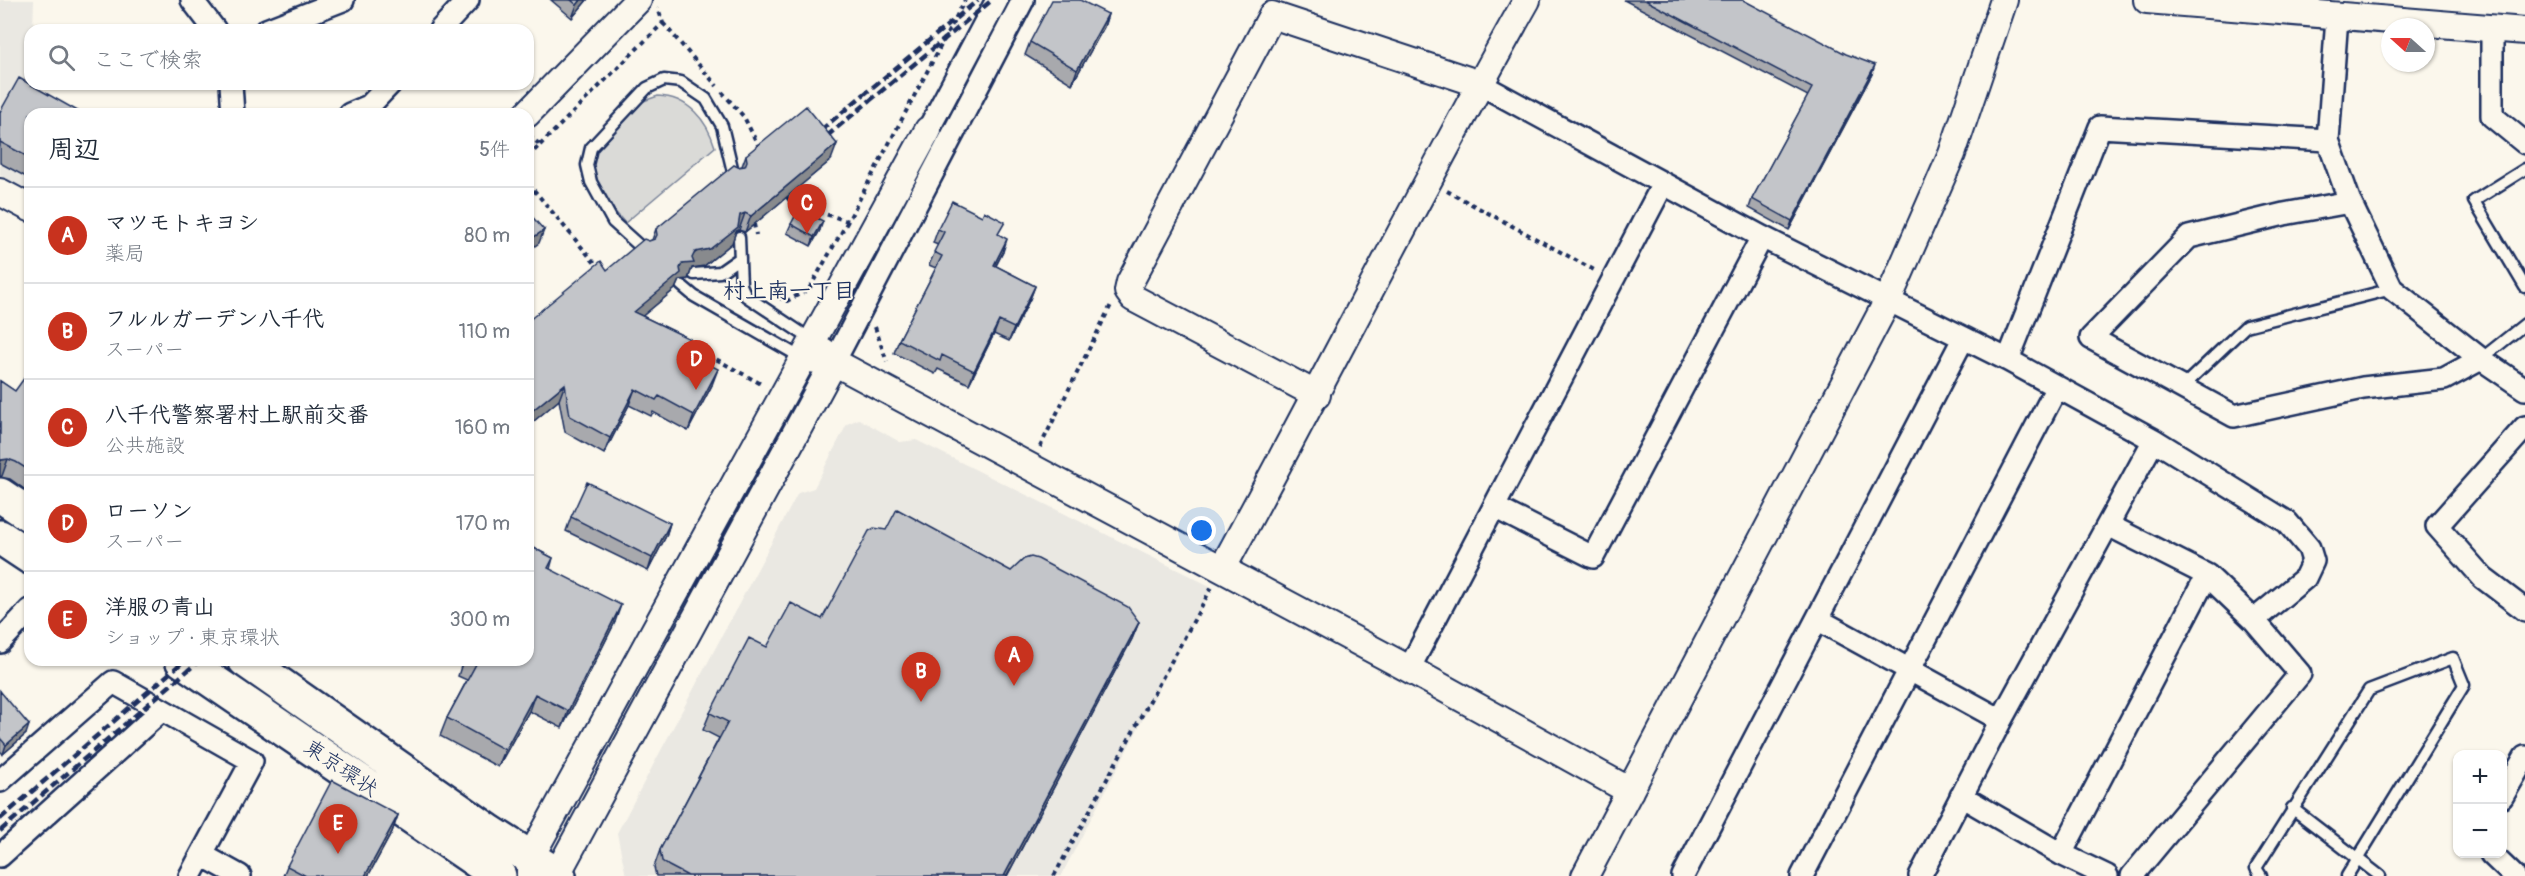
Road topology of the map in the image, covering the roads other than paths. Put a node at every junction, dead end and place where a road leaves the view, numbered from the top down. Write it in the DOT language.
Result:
graph roads {
  1 [pos="192,0"];
  2 [pos="343,0"];
  3 [pos="638,0"];
  4 [pos="997,0"];
  5 [pos="1023,0"];
  6 [pos="1527,0"];
  7 [pos="2004,0"];
  8 [pos="2147,0"];
  9 [pos="459,3"];
  10 [pos="2337,17"];
  11 [pos="210,24"];
  12 [pos="281,24"];
  13 [pos="444,24"];
  14 [pos="2492,28"];
  15 [pos="2525,31"];
  16 [pos="1480,84"];
  17 [pos="231,90"];
  18 [pos="384,90"];
  19 [pos="233,108"];
  20 [pos="364,108"];
  21 [pos="533,108"];
  22 [pos="928,130"];
  23 [pos="2328,140"];
  24 [pos="2525,143"];
  25 [pos="2525,169"];
  26 [pos="734,177"];
  27 [pos="1663,184"];
  28 [pos="0,192"];
  29 [pos="2350,202"];
  30 [pos="24,205"];
  31 [pos="739,237"];
  32 [pos="1762,237"];
  33 [pos="644,250"];
  34 [pos="741,258"];
  35 [pos="694,274"];
  36 [pos="681,285"];
  37 [pos="2525,287"];
  38 [pos="2392,289"];
  39 [pos="1888,300"];
  40 [pos="2525,324"];
  41 [pos="1963,339"];
  42 [pos="807,349"];
  43 [pos="2481,359"];
  44 [pos="2008,360"];
  45 [pos="834,362"];
  46 [pos="2057,387"];
  47 [pos="2182,387"];
  48 [pos="2525,389"];
  49 [pos="1317,395"];
  50 [pos="2525,427"];
  51 [pos="2154,440"];
  52 [pos="0,495"];
  53 [pos="1494,507"];
  54 [pos="24,511"];
  55 [pos="2108,525"];
  56 [pos="0,537"];
  57 [pos="24,554"];
  58 [pos="1222,569"];
  59 [pos="2207,575"];
  60 [pos="2525,610"];
  61 [pos="24,616"];
  62 [pos="1817,619"];
  63 [pos="2254,620"];
  64 [pos="0,642"];
  65 [pos="191,666"];
  66 [pos="254,666"];
  67 [pos="1409,669"];
  68 [pos="1908,669"];
  69 [pos="162,710"];
  70 [pos="2001,720"];
  71 [pos="2525,758"];
  72 [pos="0,781"];
  73 [pos="2507,789"];
  74 [pos="1630,791"];
  75 [pos="1961,796"];
  76 [pos="2292,808"];
  77 [pos="2061,854"];
  78 [pos="202,855"];
  79 [pos="0,856"];
  80 [pos="2495,858"];
  81 [pos="2358,859"];
  82 [pos="546,872"];
  83 [pos="190,876"];
  84 [pos="240,876"];
  85 [pos="500,876"];
  86 [pos="1585,876"];
  87 [pos="1683,876"];
  88 [pos="1802,876"];
  89 [pos="1920,876"];
  90 [pos="2107,876"];
  91 [pos="2132,876"];
  92 [pos="2261,876"];
  93 [pos="2347,876"];
  94 [pos="2380,876"];
  95 [pos="2514,876"];
  1 -- 11 [label="street"];
  2 -- 12 [label="street"];
  3 -- 21 [label="street"];
  4 -- 22 [label="street"];
  5 -- 45 [label="street"];
  6 -- 16 [label="street"];
  7 -- 39 [label="street"];
  8 -- 10 [label="street"];
  9 -- 13 [label="street"];
  10 -- 14 [label="street"];
  10 -- 23 [label="street"];
  14 -- 15 [label="street"];
  14 -- 24 [label="street"];
  16 -- 27 [label="street"];
  16 -- 49 [label="street"];
  16 -- 49 [label="street"];
  17 -- 19 [label="street"];
  18 -- 20 [label="street"];
  22 -- 42 [label="street"];
  23 -- 29 [label="street"];
  23 -- 44 [label="street"];
  25 -- 37 [label="lane"];
  26 -- 33 [label="lane"];
  27 -- 32 [label="street"];
  27 -- 53 [label="street"];
  28 -- 30 [label="street"];
  29 -- 38 [label="street"];
  29 -- 47 [label="street"];
  31 -- 34 [label="lane"];
  32 -- 39 [label="street"];
  32 -- 53 [label="street"];
  34 -- 35 [label="lane"];
  34 -- 42 [label="lane"];
  36 -- 42 [label="lane"];
  38 -- 43 [label="street"];
  38 -- 47 [label="lane"];
  39 -- 41 [label="street"];
  39 -- 74 [label="street"];
  40 -- 43 [label="lane"];
  41 -- 44 [label="street"];
  41 -- 62 [label="street"];
  42 -- 45 [label="street"];
  42 -- 82 [label="street"];
  43 -- 47 [label="street"];
  43 -- 48 [label="street"];
  44 -- 46 [label="street"];
  45 -- 58 [label="street"];
  45 -- 82 [label="street"];
  46 -- 51 [label="street"];
  46 -- 68 [label="street"];
  49 -- 58 [label="street"];
  50 -- 60 [label="street"];
  51 -- 55 [label="street"];
  51 -- 63 [label="street"];
  52 -- 54 [label="highway"];
  53 -- 67 [label="street"];
  55 -- 59 [label="street"];
  55 -- 70 [label="street"];
  56 -- 57 [label="highway"];
  58 -- 67 [label="street"];
  59 -- 63 [label="street"];
  59 -- 77 [label="street"];
  61 -- 64 [label="street"];
  62 -- 68 [label="street"];
  62 -- 87 [label="street"];
  63 -- 91 [label="street"];
  65 -- 85 [label="highway, 東京環状"];
  66 -- 82 [label="highway, 東京環状"];
  67 -- 74 [label="street"];
  68 -- 70 [label="street"];
  68 -- 88 [label="street"];
  69 -- 72 [label="street"];
  69 -- 78 [label="street"];
  69 -- 79 [label="street"];
  70 -- 75 [label="street"];
  71 -- 73 [label="street"];
  74 -- 86 [label="street"];
  75 -- 77 [label="street"];
  75 -- 89 [label="street"];
  76 -- 81 [label="lane"];
  76 -- 81 [label="lane"];
  76 -- 92 [label="lane"];
  77 -- 90 [label="street"];
  78 -- 83 [label="street"];
  78 -- 84 [label="street"];
  80 -- 95 [label="street"];
  81 -- 93 [label="lane"];
  81 -- 94 [label="lane"];
}
